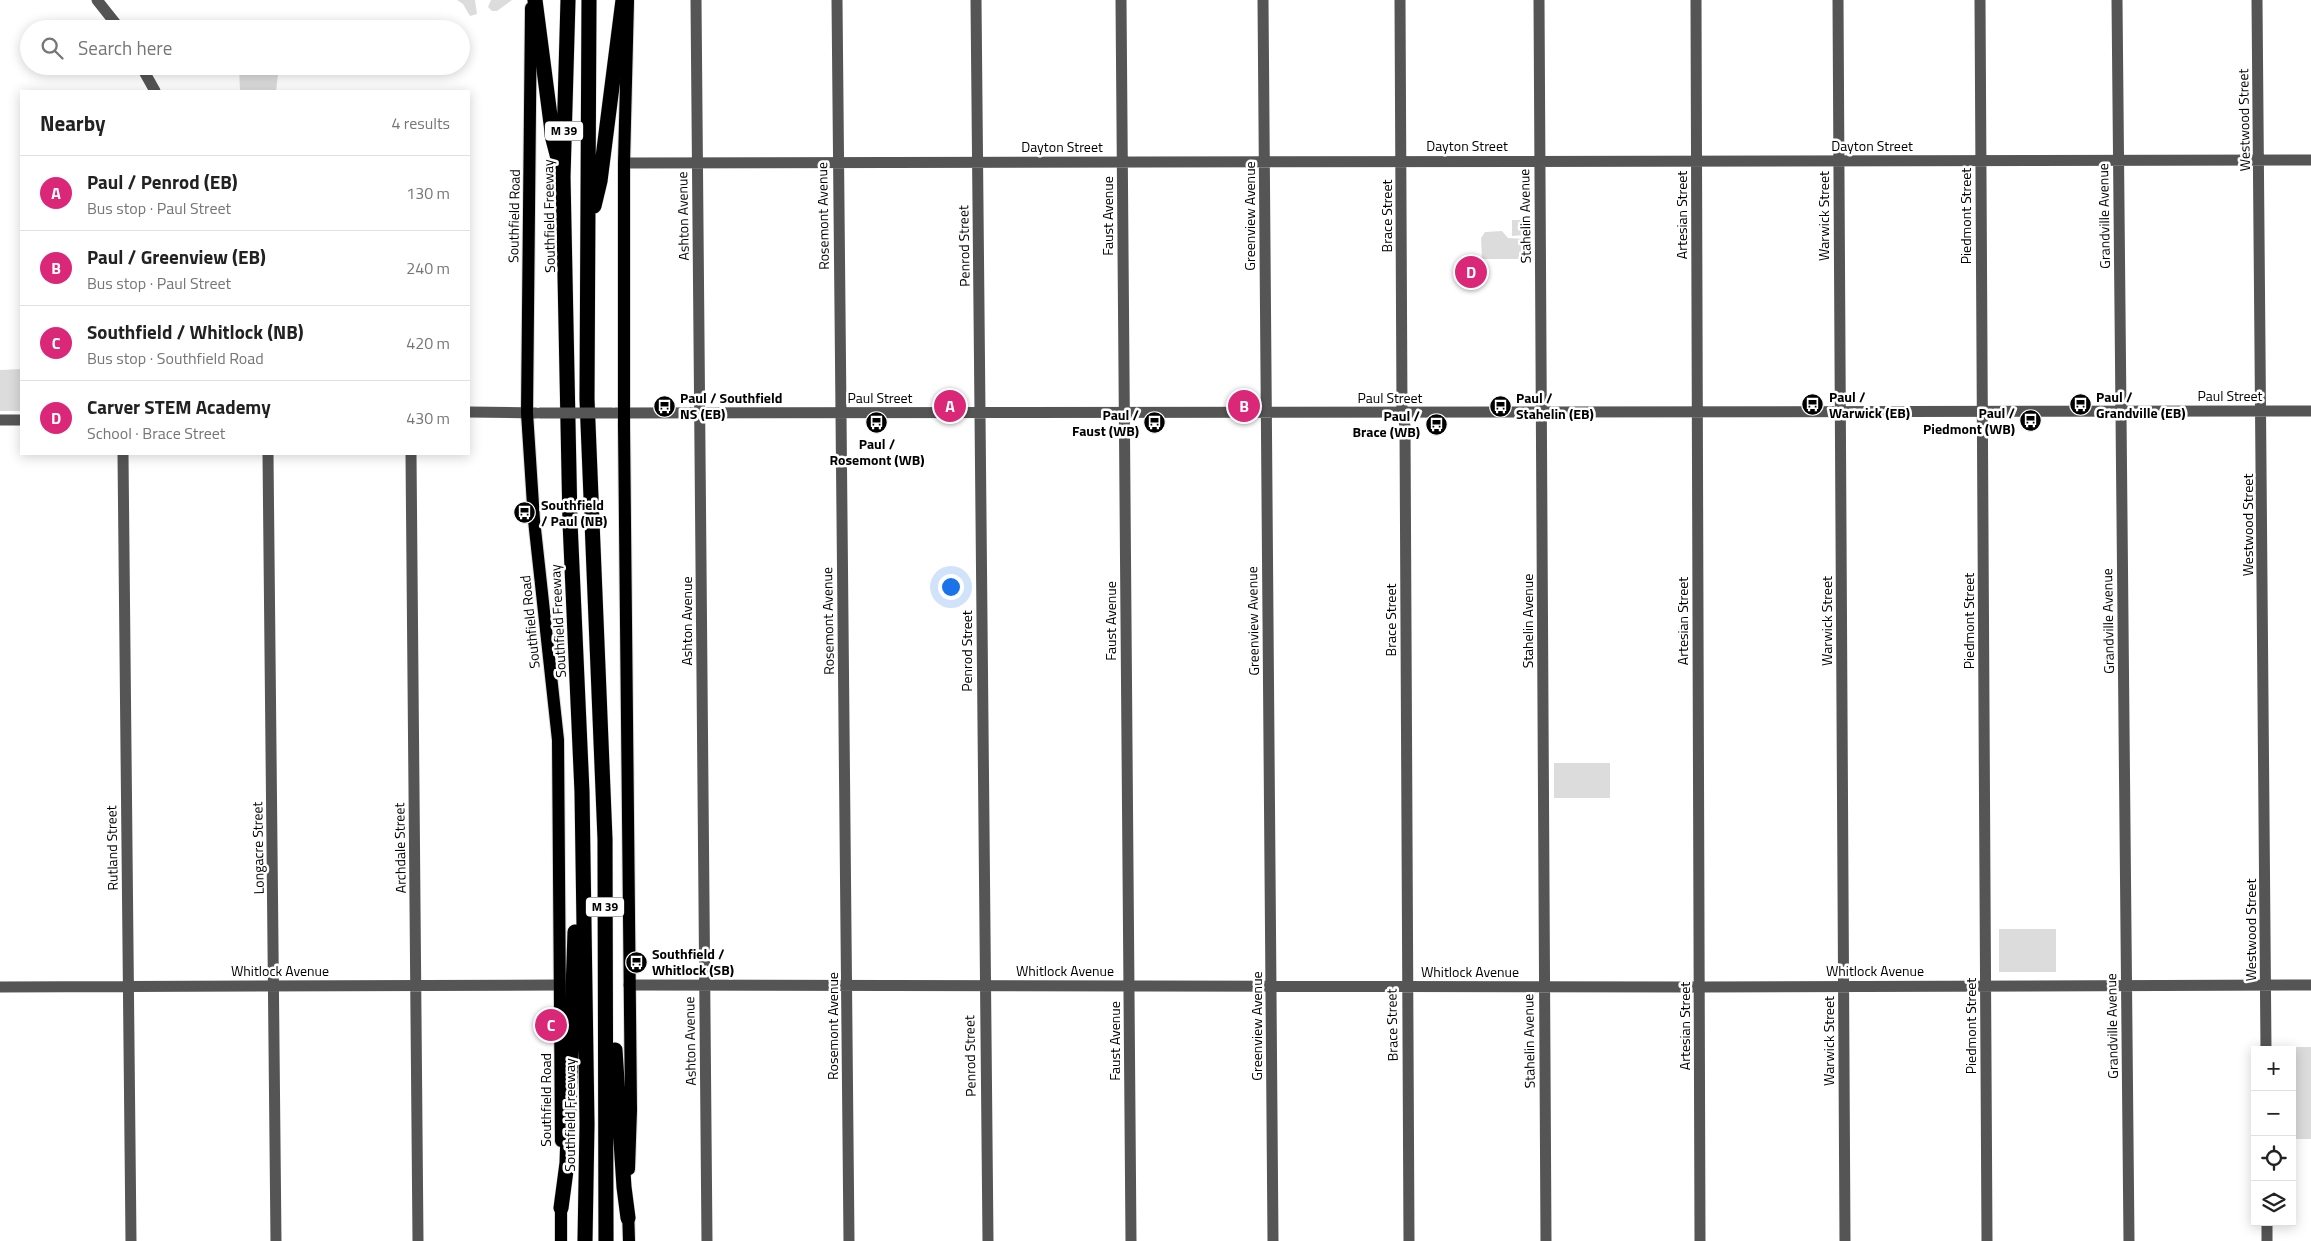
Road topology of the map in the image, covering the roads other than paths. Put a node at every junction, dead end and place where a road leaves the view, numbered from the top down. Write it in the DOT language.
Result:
graph roads {
  1 [pos="97,0"];
  2 [pos="531,0"];
  3 [pos="535,0"];
  4 [pos="568,0"];
  5 [pos="589,0"];
  6 [pos="623,0"];
  7 [pos="628,0"];
  8 [pos="696,0"];
  9 [pos="837,0"];
  10 [pos="976,0"];
  11 [pos="1121,0"];
  12 [pos="1263,0"];
  13 [pos="1400,0"];
  14 [pos="1539,0"];
  15 [pos="1696,0"];
  16 [pos="1838,0"];
  17 [pos="1980,0"];
  18 [pos="2117,0"];
  19 [pos="2258,0"];
  20 [pos="113,20"];
  21 [pos="146,75"];
  22 [pos="154,90"];
  23 [pos="1981,160"];
  24 [pos="2260,160"];
  25 [pos="2311,160"];
  26 [pos="1540,161"];
  27 [pos="1697,161"];
  28 [pos="1839,161"];
  29 [pos="2118,161"];
  30 [pos="838,162"];
  31 [pos="978,162"];
  32 [pos="1122,162"];
  33 [pos="1265,162"];
  34 [pos="1402,162"];
  35 [pos="624,163"];
  36 [pos="697,163"];
  37 [pos="563,178"];
  38 [pos="588,229"];
  39 [pos="2120,411"];
  40 [pos="2311,411"];
  41 [pos="470,412"];
  42 [pos="1402,412"];
  43 [pos="1840,412"];
  44 [pos="1983,412"];
  45 [pos="2262,412"];
  46 [pos="527,413"];
  47 [pos="618,413"];
  48 [pos="700,413"];
  49 [pos="840,413"];
  50 [pos="981,413"];
  51 [pos="1125,413"];
  52 [pos="1266,413"];
  53 [pos="1542,413"];
  54 [pos="1697,413"];
  55 [pos="0,420"];
  56 [pos="20,420"];
  57 [pos="123,455"];
  58 [pos="268,455"];
  59 [pos="411,455"];
  60 [pos="583,861"];
  61 [pos="605,904"];
  62 [pos="416,985"];
  63 [pos="560,985"];
  64 [pos="629,985"];
  65 [pos="704,985"];
  66 [pos="848,985"];
  67 [pos="2266,985"];
  68 [pos="2311,985"];
  69 [pos="274,986"];
  70 [pos="985,986"];
  71 [pos="1129,986"];
  72 [pos="1272,986"];
  73 [pos="1406,986"];
  74 [pos="1844,986"];
  75 [pos="1985,986"];
  76 [pos="2126,986"];
  77 [pos="0,987"];
  78 [pos="128,987"];
  79 [pos="1544,987"];
  80 [pos="1700,987"];
  81 [pos="2266,1046"];
  82 [pos="561,1208"];
  83 [pos="628,1218"];
  84 [pos="2267,1226"];
  85 [pos="131,1241"];
  86 [pos="276,1241"];
  87 [pos="418,1241"];
  88 [pos="561,1241"];
  89 [pos="585,1241"];
  90 [pos="606,1241"];
  91 [pos="629,1241"];
  92 [pos="707,1241"];
  93 [pos="849,1241"];
  94 [pos="988,1241"];
  95 [pos="1131,1241"];
  96 [pos="1273,1241"];
  97 [pos="1409,1241"];
  98 [pos="1546,1241"];
  99 [pos="1700,1241"];
  100 [pos="1845,1241"];
  101 [pos="1987,1241"];
  102 [pos="2129,1241"];
  103 [pos="2267,1241"];
  1 -- 20 [label="street"];
  2 -- 46 [label="main road, Southfield Road"];
  3 -- 37 [label="highway"];
  4 -- 37 [label="highway, Southfield Freeway / M 39"];
  5 -- 38 [label="highway, M 39"];
  6 -- 38 [label="highway"];
  7 -- 35 [label="main road"];
  8 -- 36 [label="street, Ashton Avenue"];
  9 -- 30 [label="street, Rosemont Avenue"];
  10 -- 31 [label="street, Penrod Street"];
  11 -- 32 [label="street, Faust Avenue"];
  12 -- 33 [label="street, Greenview Avenue"];
  13 -- 34 [label="street, Brace Street"];
  14 -- 26 [label="street, Stahelin Avenue"];
  15 -- 27 [label="street, Artesian Street"];
  16 -- 28 [label="street, Warwick Street"];
  17 -- 23 [label="street, Piedmont Street"];
  18 -- 29 [label="street, Grandville Avenue"];
  19 -- 24 [label="street, Westwood Street"];
  21 -- 22 [label="street"];
  23 -- 28 [label="street, Dayton Street"];
  23 -- 29 [label="street, Dayton Street"];
  23 -- 44 [label="street, Piedmont Street"];
  24 -- 25 [label="street, Dayton Street"];
  24 -- 29 [label="street, Dayton Street"];
  24 -- 45 [label="street, Westwood Street"];
  26 -- 27 [label="street, Dayton Street"];
  26 -- 34 [label="street, Dayton Street"];
  26 -- 53 [label="street, Stahelin Avenue"];
  27 -- 28 [label="street, Dayton Street"];
  27 -- 54 [label="street, Artesian Street"];
  28 -- 43 [label="street, Warwick Street"];
  29 -- 39 [label="street, Grandville Avenue"];
  30 -- 31 [label="street, Dayton Street"];
  30 -- 36 [label="street, Dayton Street"];
  30 -- 49 [label="street, Rosemont Avenue"];
  31 -- 32 [label="street, Dayton Street"];
  31 -- 50 [label="street, Penrod Street"];
  32 -- 33 [label="street, Dayton Street"];
  32 -- 51 [label="street, Faust Avenue"];
  33 -- 34 [label="street, Dayton Street"];
  33 -- 52 [label="street, Greenview Avenue"];
  34 -- 42 [label="street, Brace Street"];
  35 -- 36 [label="street, Dayton Street"];
  35 -- 47 [label="main road"];
  36 -- 48 [label="street, Ashton Avenue"];
  37 -- 60 [label="highway, Southfield Freeway / M 39"];
  38 -- 61 [label="highway, M 39"];
  39 -- 44 [label="street, Paul Street"];
  39 -- 45 [label="street, Paul Street"];
  39 -- 76 [label="street, Grandville Avenue"];
  40 -- 45 [label="street, Paul Street"];
  41 -- 46 [label="street, Paul Street"];
  42 -- 52 [label="street, Paul Street"];
  42 -- 53 [label="street, Paul Street"];
  42 -- 73 [label="street, Brace Street"];
  43 -- 44 [label="street, Paul Street"];
  43 -- 54 [label="street, Paul Street"];
  43 -- 74 [label="street, Warwick Street"];
  44 -- 75 [label="street, Piedmont Street"];
  45 -- 67 [label="street, Westwood Street"];
  46 -- 47 [label="street, Paul Street, bridge"];
  46 -- 63 [label="main road, Southfield Road"];
  47 -- 48 [label="street, Paul Street"];
  47 -- 64 [label="main road"];
  48 -- 49 [label="street, Paul Street"];
  48 -- 65 [label="street, Ashton Avenue"];
  49 -- 50 [label="street, Paul Street"];
  49 -- 66 [label="street, Rosemont Avenue"];
  50 -- 51 [label="street, Paul Street"];
  50 -- 70 [label="street, Penrod Street"];
  51 -- 52 [label="street, Paul Street"];
  51 -- 71 [label="street, Faust Avenue"];
  52 -- 72 [label="street, Greenview Avenue"];
  53 -- 54 [label="street, Paul Street"];
  53 -- 79 [label="street, Stahelin Avenue"];
  54 -- 80 [label="street, Artesian Street"];
  55 -- 56 [label="street"];
  57 -- 78 [label="street, Rutland Street"];
  58 -- 69 [label="street, Longacre Street"];
  59 -- 62 [label="street, Archdale Street"];
  60 -- 82 [label="highway"];
  60 -- 89 [label="highway, Southfield Freeway / M 39"];
  61 -- 83 [label="highway"];
  61 -- 90 [label="highway, M 39"];
  62 -- 63 [label="street, Whitlock Avenue"];
  62 -- 69 [label="street, Whitlock Avenue"];
  62 -- 87 [label="street, Archdale Street"];
  63 -- 82 [label="main road, Southfield Road"];
  64 -- 65 [label="street, Whitlock Avenue"];
  64 -- 83 [label="main road"];
  65 -- 66 [label="street, Whitlock Avenue"];
  65 -- 92 [label="street, Ashton Avenue"];
  66 -- 70 [label="street, Whitlock Avenue"];
  66 -- 93 [label="street, Rosemont Avenue"];
  67 -- 68 [label="street, Whitlock Avenue"];
  67 -- 76 [label="street, Whitlock Avenue"];
  67 -- 81 [label="street, Westwood Street"];
  69 -- 78 [label="street, Whitlock Avenue"];
  69 -- 86 [label="street, Longacre Street"];
  70 -- 71 [label="street, Whitlock Avenue"];
  70 -- 94 [label="street, Penrod Street"];
  71 -- 72 [label="street, Whitlock Avenue"];
  71 -- 95 [label="street, Faust Avenue"];
  72 -- 73 [label="street, Whitlock Avenue"];
  72 -- 96 [label="street, Greenview Avenue"];
  73 -- 79 [label="street, Whitlock Avenue"];
  73 -- 97 [label="street, Brace Street"];
  74 -- 75 [label="street, Whitlock Avenue"];
  74 -- 80 [label="street, Whitlock Avenue"];
  74 -- 100 [label="street, Warwick Street"];
  75 -- 76 [label="street, Whitlock Avenue"];
  75 -- 101 [label="street, Piedmont Street"];
  76 -- 102 [label="street, Grandville Avenue"];
  77 -- 78 [label="street, Whitlock Avenue"];
  78 -- 85 [label="street, Rutland Street"];
  79 -- 80 [label="street, Whitlock Avenue"];
  79 -- 98 [label="street, Stahelin Avenue"];
  80 -- 99 [label="street, Artesian Street"];
  82 -- 88 [label="main road, Southfield Road"];
  83 -- 91 [label="main road"];
  84 -- 103 [label="street"];
}
